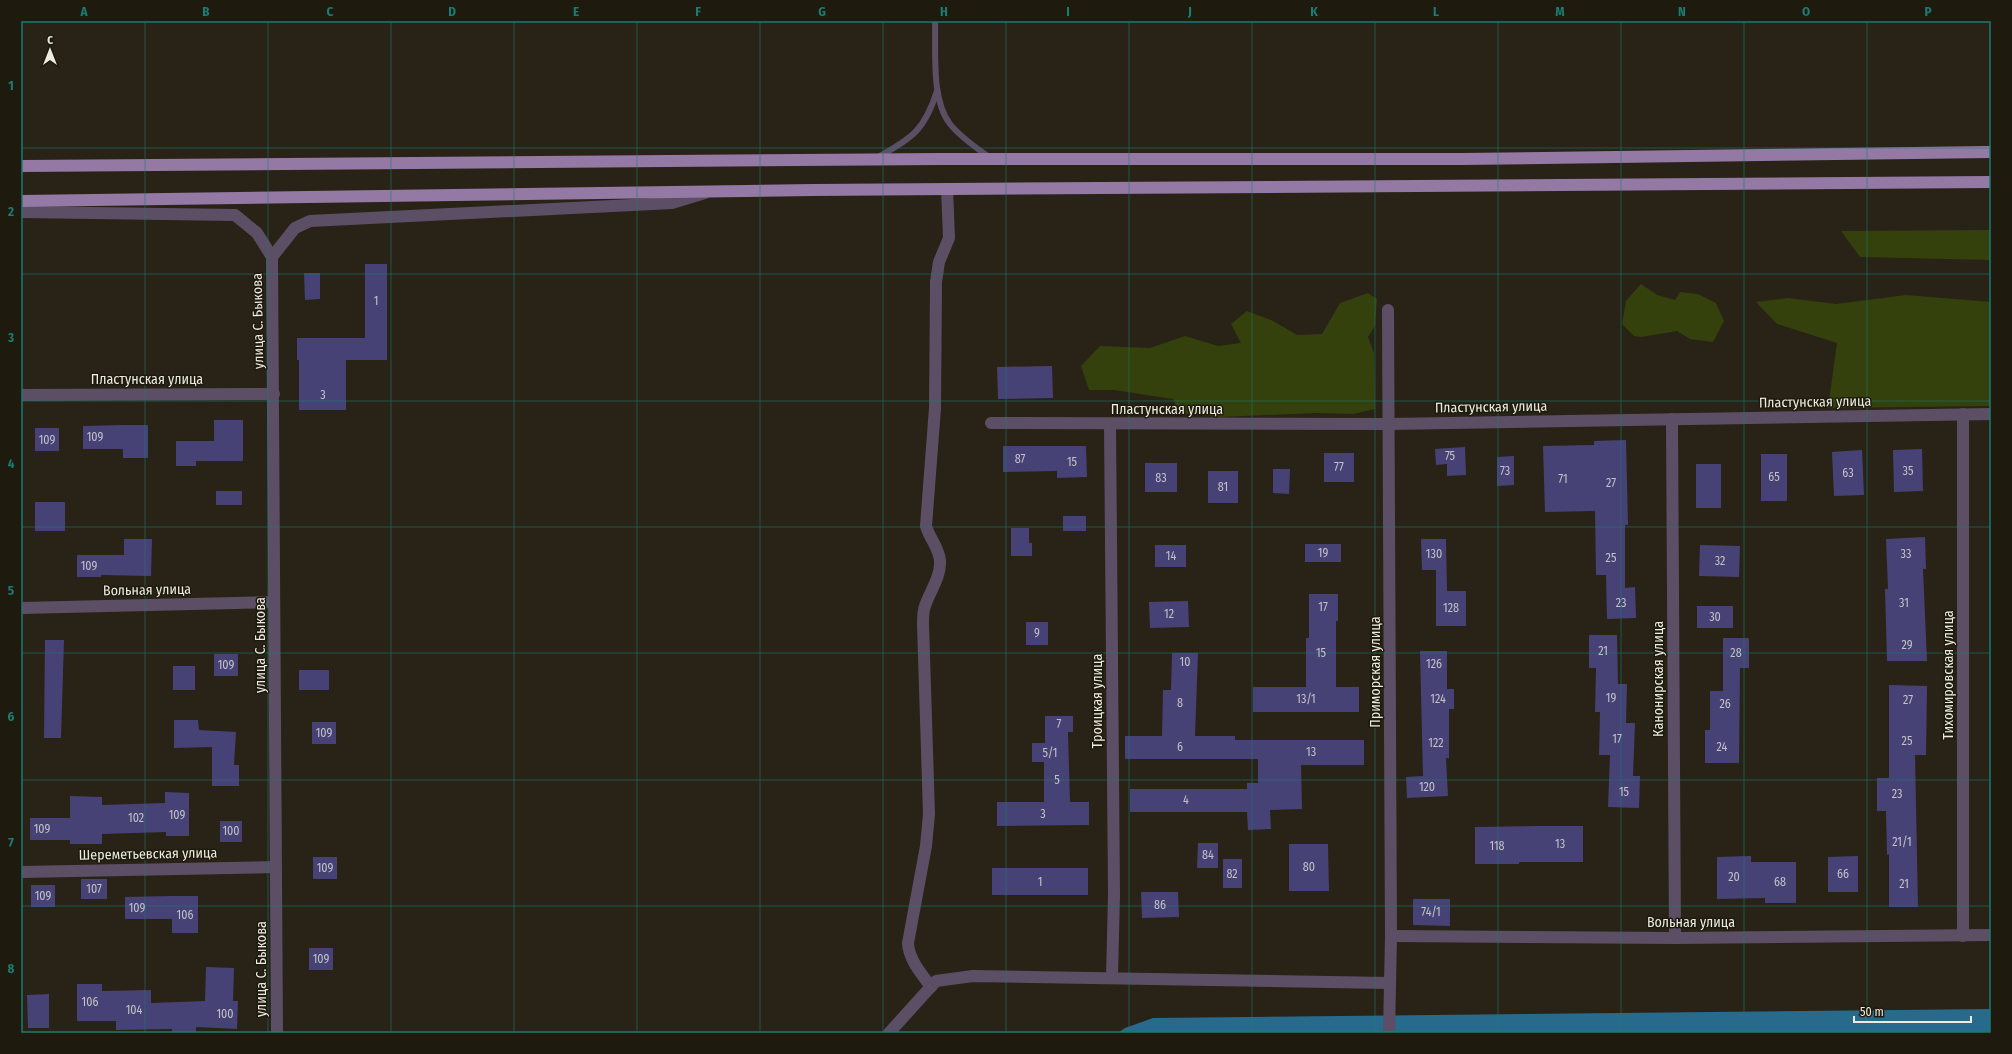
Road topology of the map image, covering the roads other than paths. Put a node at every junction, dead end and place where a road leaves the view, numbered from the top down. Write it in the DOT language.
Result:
graph roads {
  1 [pos="935,21"];
  2 [pos="937,91"];
  3 [pos="1991,152"];
  4 [pos="992,159"];
  5 [pos="873,160"];
  6 [pos="21,166"];
  7 [pos="1991,182"];
  8 [pos="947,189"];
  9 [pos="707,192"];
  10 [pos="21,201"];
  11 [pos="21,212"];
  12 [pos="272,257"];
  13 [pos="1388,310"];
  14 [pos="274,394"];
  15 [pos="21,395"];
  16 [pos="1963,414"];
  17 [pos="1991,414"];
  18 [pos="1672,419"];
  19 [pos="991,423"];
  20 [pos="1110,424"];
  21 [pos="1388,424"];
  22 [pos="274,602"];
  23 [pos="21,608"];
  24 [pos="276,866"];
  25 [pos="21,872"];
  26 [pos="1991,935"];
  27 [pos="1391,936"];
  28 [pos="1963,936"];
  29 [pos="1674,938"];
  30 [pos="1112,978"];
  31 [pos="1389,983"];
  32 [pos="931,987"];
  33 [pos="277,1033"];
  34 [pos="889,1033"];
  35 [pos="1389,1033"];
  1 -- 2 [label="lane"];
  2 -- 4 [label="lane"];
  2 -- 5 [label="lane"];
  3 -- 4 [label="main road"];
  4 -- 5 [label="main road"];
  5 -- 6 [label="main road"];
  7 -- 8 [label="main road"];
  8 -- 9 [label="main road"];
  8 -- 32 [label="street"];
  9 -- 10 [label="main road"];
  9 -- 12 [label="street"];
  11 -- 12 [label="street"];
  12 -- 14 [label="street, улица С. Быкова"];
  13 -- 21 [label="street, Приморская улица"];
  14 -- 15 [label="street, Пластунская улица"];
  14 -- 22 [label="street, улица С. Быкова"];
  16 -- 17 [label="street, Пластунская улица"];
  16 -- 18 [label="street, Пластунская улица"];
  16 -- 28 [label="street, Тихомировская улица"];
  18 -- 21 [label="street, Пластунская улица"];
  18 -- 29 [label="street, Канонирская улица"];
  19 -- 20 [label="street, Пластунская улица"];
  20 -- 21 [label="street, Пластунская улица"];
  20 -- 30 [label="street, Троицкая улица"];
  21 -- 27 [label="street, Приморская улица"];
  22 -- 23 [label="street, Вольная улица"];
  22 -- 24 [label="street, улица С. Быкова"];
  24 -- 25 [label="street, Шереметьевская улица"];
  24 -- 33 [label="street, улица С. Быкова"];
  26 -- 28 [label="street, Вольная улица"];
  27 -- 29 [label="street, Вольная улица"];
  27 -- 31 [label="street, Приморская улица"];
  28 -- 29 [label="street, Вольная улица"];
  30 -- 31 [label="street"];
  30 -- 32 [label="street"];
  31 -- 35 [label="street, Приморская улица"];
  32 -- 34 [label="street"];
}
